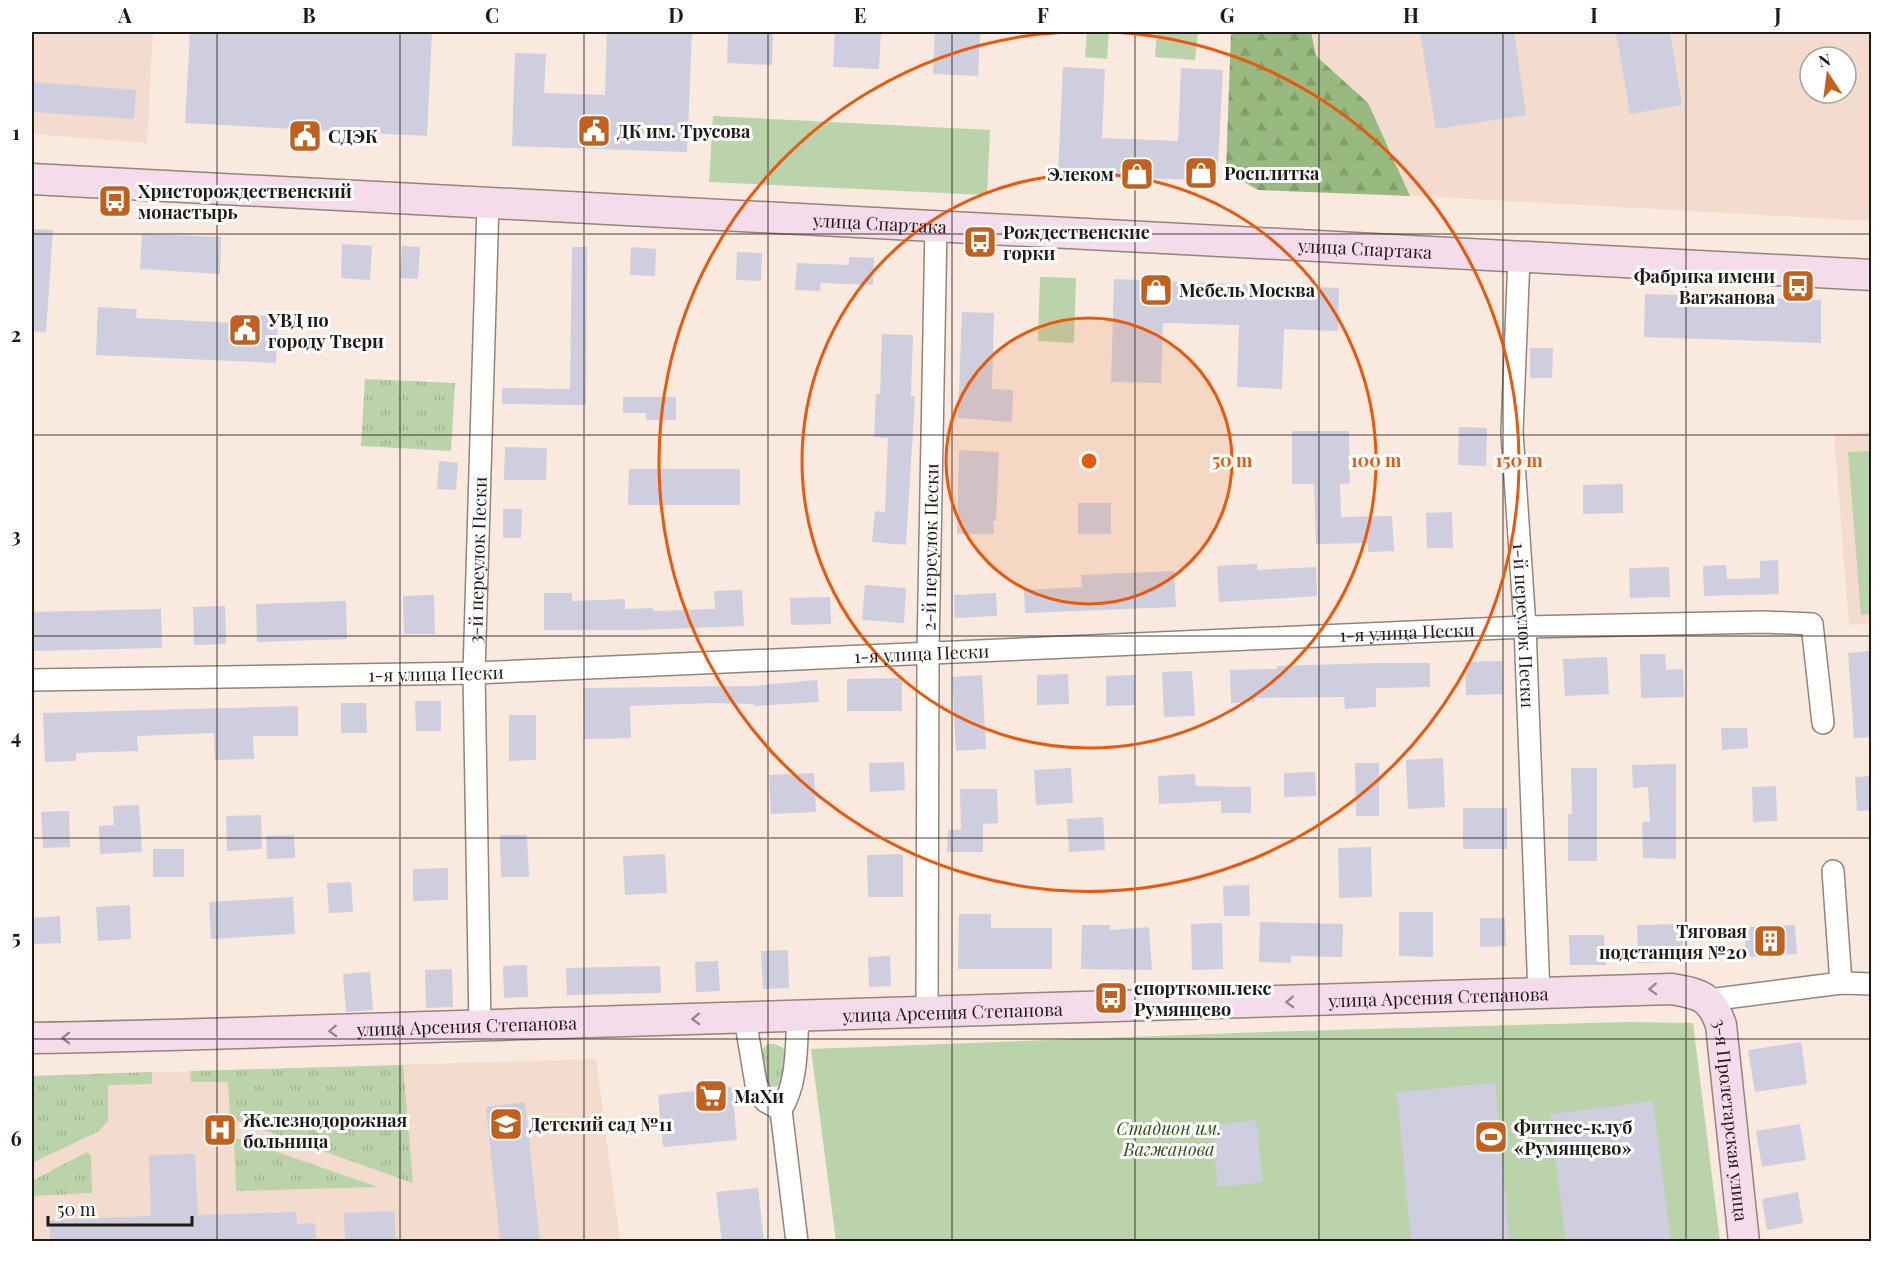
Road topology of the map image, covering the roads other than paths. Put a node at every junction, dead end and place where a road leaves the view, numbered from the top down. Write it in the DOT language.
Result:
graph roads {
  1 [pos="32,179"];
  2 [pos="488,203"];
  3 [pos="936,226"];
  4 [pos="1519,256"];
  5 [pos="1872,275"];
  6 [pos="1525,627"];
  7 [pos="928,652"];
  8 [pos="474,673"];
  9 [pos="32,680"];
  10 [pos="1822,723"];
  11 [pos="1833,871"];
  12 [pos="1841,983"];
  13 [pos="1872,984"];
  14 [pos="1539,993"];
  15 [pos="1709,1000"];
  16 [pos="927,1012"];
  17 [pos="798,1016"];
  18 [pos="746,1018"];
  19 [pos="480,1025"];
  20 [pos="32,1038"];
  21 [pos="781,1110"];
  22 [pos="797,1242"];
  23 [pos="1744,1242"];
  1 -- 2 [label="street, улица Спартака"];
  2 -- 3 [label="street, улица Спартака"];
  2 -- 8 [label="street, 3-й переулок Пески"];
  3 -- 4 [label="street, улица Спартака"];
  3 -- 7 [label="street, 2-й переулок Пески"];
  4 -- 5 [label="street, улица Спартака"];
  4 -- 6 [label="street, 1-й переулок Пески"];
  6 -- 7 [label="street, 1-я улица Пески"];
  6 -- 10 [label="street, 1-я улица Пески"];
  6 -- 14 [label="street, 1-й переулок Пески"];
  7 -- 8 [label="street, 1-я улица Пески"];
  7 -- 16 [label="street, 2-й переулок Пески"];
  8 -- 9 [label="street, 1-я улица Пески"];
  8 -- 19 [label="street, 3-й переулок Пески"];
  11 -- 12 [label="street"];
  12 -- 13 [label="street, улица Арсения Степанова"];
  12 -- 15 [label="street, улица Арсения Степанова"];
  15 -- 14 [label="street, улица Арсения Степанова, one-way"];
  14 -- 16 [label="street, улица Арсения Степанова, one-way"];
  15 -- 23 [label="street, 3-я Пролетарская улица"];
  16 -- 17 [label="street, улица Арсения Степанова"];
  17 -- 18 [label="street, улица Арсения Степанова"];
  17 -- 21 [label="street"];
  18 -- 19 [label="street, улица Арсения Степанова, one-way"];
  18 -- 21 [label="street"];
  19 -- 20 [label="street, улица Арсения Степанова, one-way"];
  21 -- 22 [label="street"];
}
